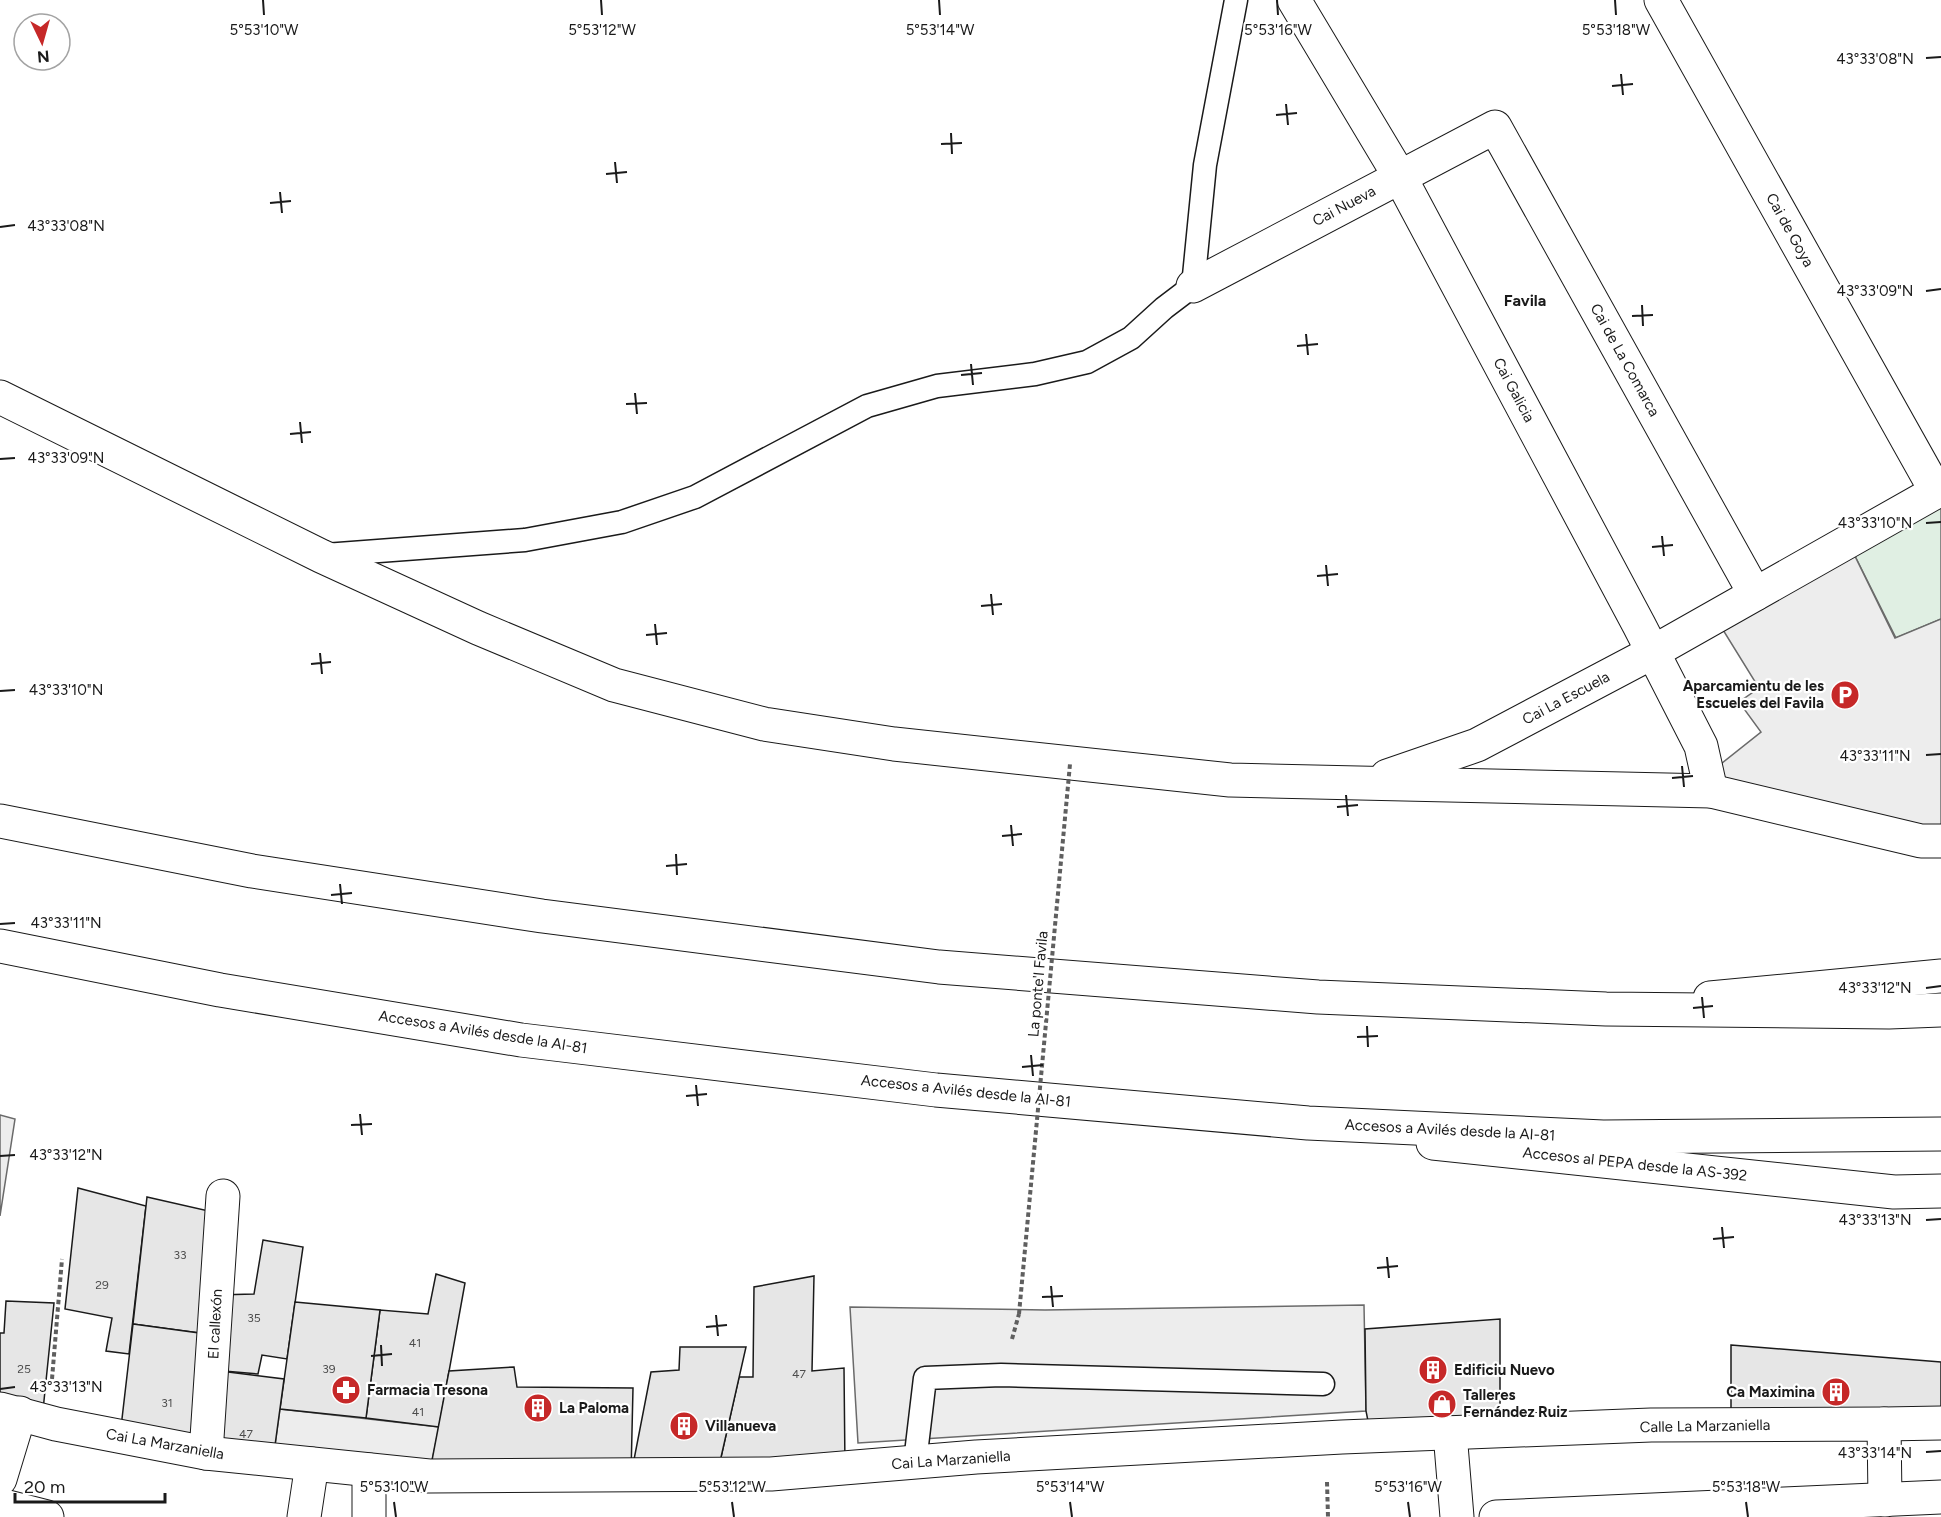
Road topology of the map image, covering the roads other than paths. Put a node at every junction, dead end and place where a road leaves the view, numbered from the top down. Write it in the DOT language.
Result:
graph roads {
  1 [pos="1236,0"];
  2 [pos="1294,0"];
  3 [pos="1661,0"];
  4 [pos="1495,127"];
  5 [pos="1400,177"];
  6 [pos="1193,286"];
  7 [pos="0,397"];
  8 [pos="1939,490"];
  9 [pos="321,556"];
  10 [pos="1755,594"];
  11 [pos="1653,652"];
  12 [pos="1368,783"];
  13 [pos="1711,791"];
  14 [pos="0,821"];
  15 [pos="1941,842"];
  16 [pos="0,946"];
  17 [pos="1941,976"];
  18 [pos="1606,1009"];
  19 [pos="1941,1010"];
  20 [pos="936,1090"];
  21 [pos="1941,1134"];
  22 [pos="1941,1191"];
  23 [pos="223,1196"];
  24 [pos="1323,1384"];
  25 [pos="23,1415"];
  26 [pos="1941,1423"];
  27 [pos="1884,1424"];
  28 [pos="1450,1433"];
  29 [pos="206,1453"];
  30 [pos="915,1462"];
  31 [pos="312,1464"];
  32 [pos="369,1470"];
  33 [pos="0,1479"];
  34 [pos="1941,1497"];
  35 [pos="1885,1500"];
  36 [pos="0,1505"];
  37 [pos="47,1517"];
  38 [pos="304,1517"];
  39 [pos="369,1517"];
  40 [pos="1457,1517"];
  41 [pos="1496,1517"];
  1 -- 6 [label="lane"];
  2 -- 5 [label="main road, Cai Galicia"];
  3 -- 8 [label="main road, Cai de Goya"];
  4 -- 5 [label="main road, Cai Nueva"];
  4 -- 10 [label="main road, Cai de La Comarca"];
  5 -- 6 [label="main road, Cai Nueva"];
  5 -- 11 [label="main road, Cai Galicia"];
  6 -- 9 [label="lane"];
  7 -- 9 [label="main road"];
  8 -- 10 [label="main road, Cai La Escuela"];
  9 -- 12 [label="main road"];
  10 -- 11 [label="main road, Cai La Escuela"];
  11 -- 12 [label="main road, Cai La Escuela"];
  11 -- 13 [label="main road, Cai Galicia"];
  12 -- 13 [label="main road"];
  13 -- 15 [label="main road"];
  14 -- 18 [label="main road"];
  16 -- 20 [label="main road, Accesos a Avilés desde la AI-81"];
  17 -- 18 [label="main road"];
  18 -- 19 [label="main road"];
  20 -- 21 [label="main road, Accesos a Avilés desde la AI-81"];
  20 -- 22 [label="main road, Accesos al PEPA desde la AS-392"];
  23 -- 29 [label="main road, El callexón"];
  24 -- 30 [label="lane"];
  25 -- 29 [label="main road, Cai La Marzaniella"];
  25 -- 33 [label="main road"];
  26 -- 27 [label="main road"];
  27 -- 28 [label="main road, Calle La Marzaniella"];
  27 -- 35 [label="main road"];
  28 -- 30 [label="main road, Cai La Marzaniella"];
  28 -- 40 [label="main road"];
  29 -- 31 [label="main road, Cai La Marzaniella"];
  30 -- 32 [label="main road, Cai La Marzaniella"];
  31 -- 32 [label="main road, Cai La Marzaniella"];
  31 -- 38 [label="main road"];
  32 -- 39 [label="main road"];
  34 -- 35 [label="main road"];
  35 -- 41 [label="main road"];
  36 -- 37 [label="main road"];
}
